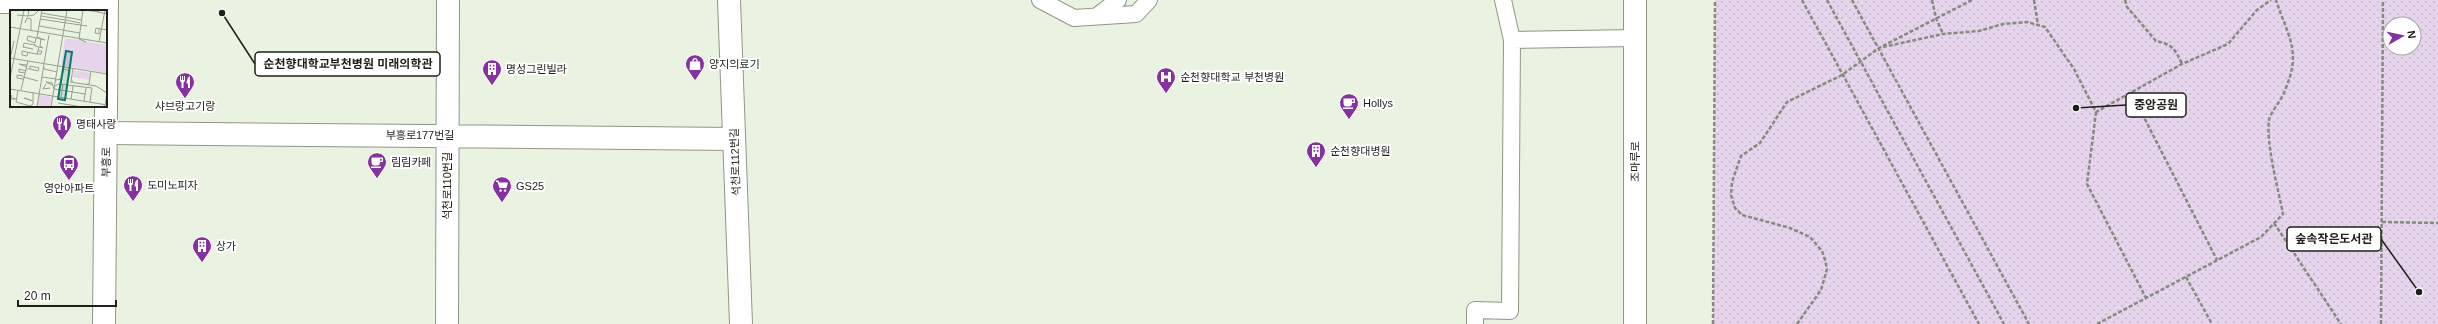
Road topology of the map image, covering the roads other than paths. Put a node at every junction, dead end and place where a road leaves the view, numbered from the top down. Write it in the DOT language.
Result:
graph roads {
  1 [pos="448,0"];
  2 [pos="729,0"];
  3 [pos="1040,0"];
  4 [pos="1118,0"];
  5 [pos="1149,0"];
  6 [pos="1504,0"];
  7 [pos="1635,0"];
  8 [pos="107,1"];
  9 [pos="0,2"];
  10 [pos="1097,16"];
  11 [pos="1635,38"];
  12 [pos="1512,40"];
  13 [pos="106,107"];
  14 [pos="106,133"];
  15 [pos="448,135"];
  16 [pos="734,138"];
  17 [pos="104,324"];
  18 [pos="447,324"];
  19 [pos="741,324"];
  20 [pos="1475,324"];
  21 [pos="1635,324"];
  1 -- 15 [label="street, 석천로110번길"];
  2 -- 16 [label="street, 석천로112번길"];
  3 -- 10 [label="lane"];
  4 -- 10 [label="lane"];
  5 -- 10 [label="lane"];
  6 -- 12 [label="lane"];
  7 -- 11 [label="street, 조마루로"];
  8 -- 9 [label="street"];
  11 -- 12 [label="lane"];
  11 -- 21 [label="street, 조마루로"];
  12 -- 20 [label="lane"];
  13 -- 14 [label="street, 부흥로"];
  14 -- 15 [label="street, 부흥로177번길"];
  14 -- 17 [label="street, 부흥로"];
  15 -- 16 [label="street, 부흥로177번길"];
  15 -- 18 [label="street, 석천로110번길"];
  16 -- 19 [label="street, 석천로112번길"];
}
